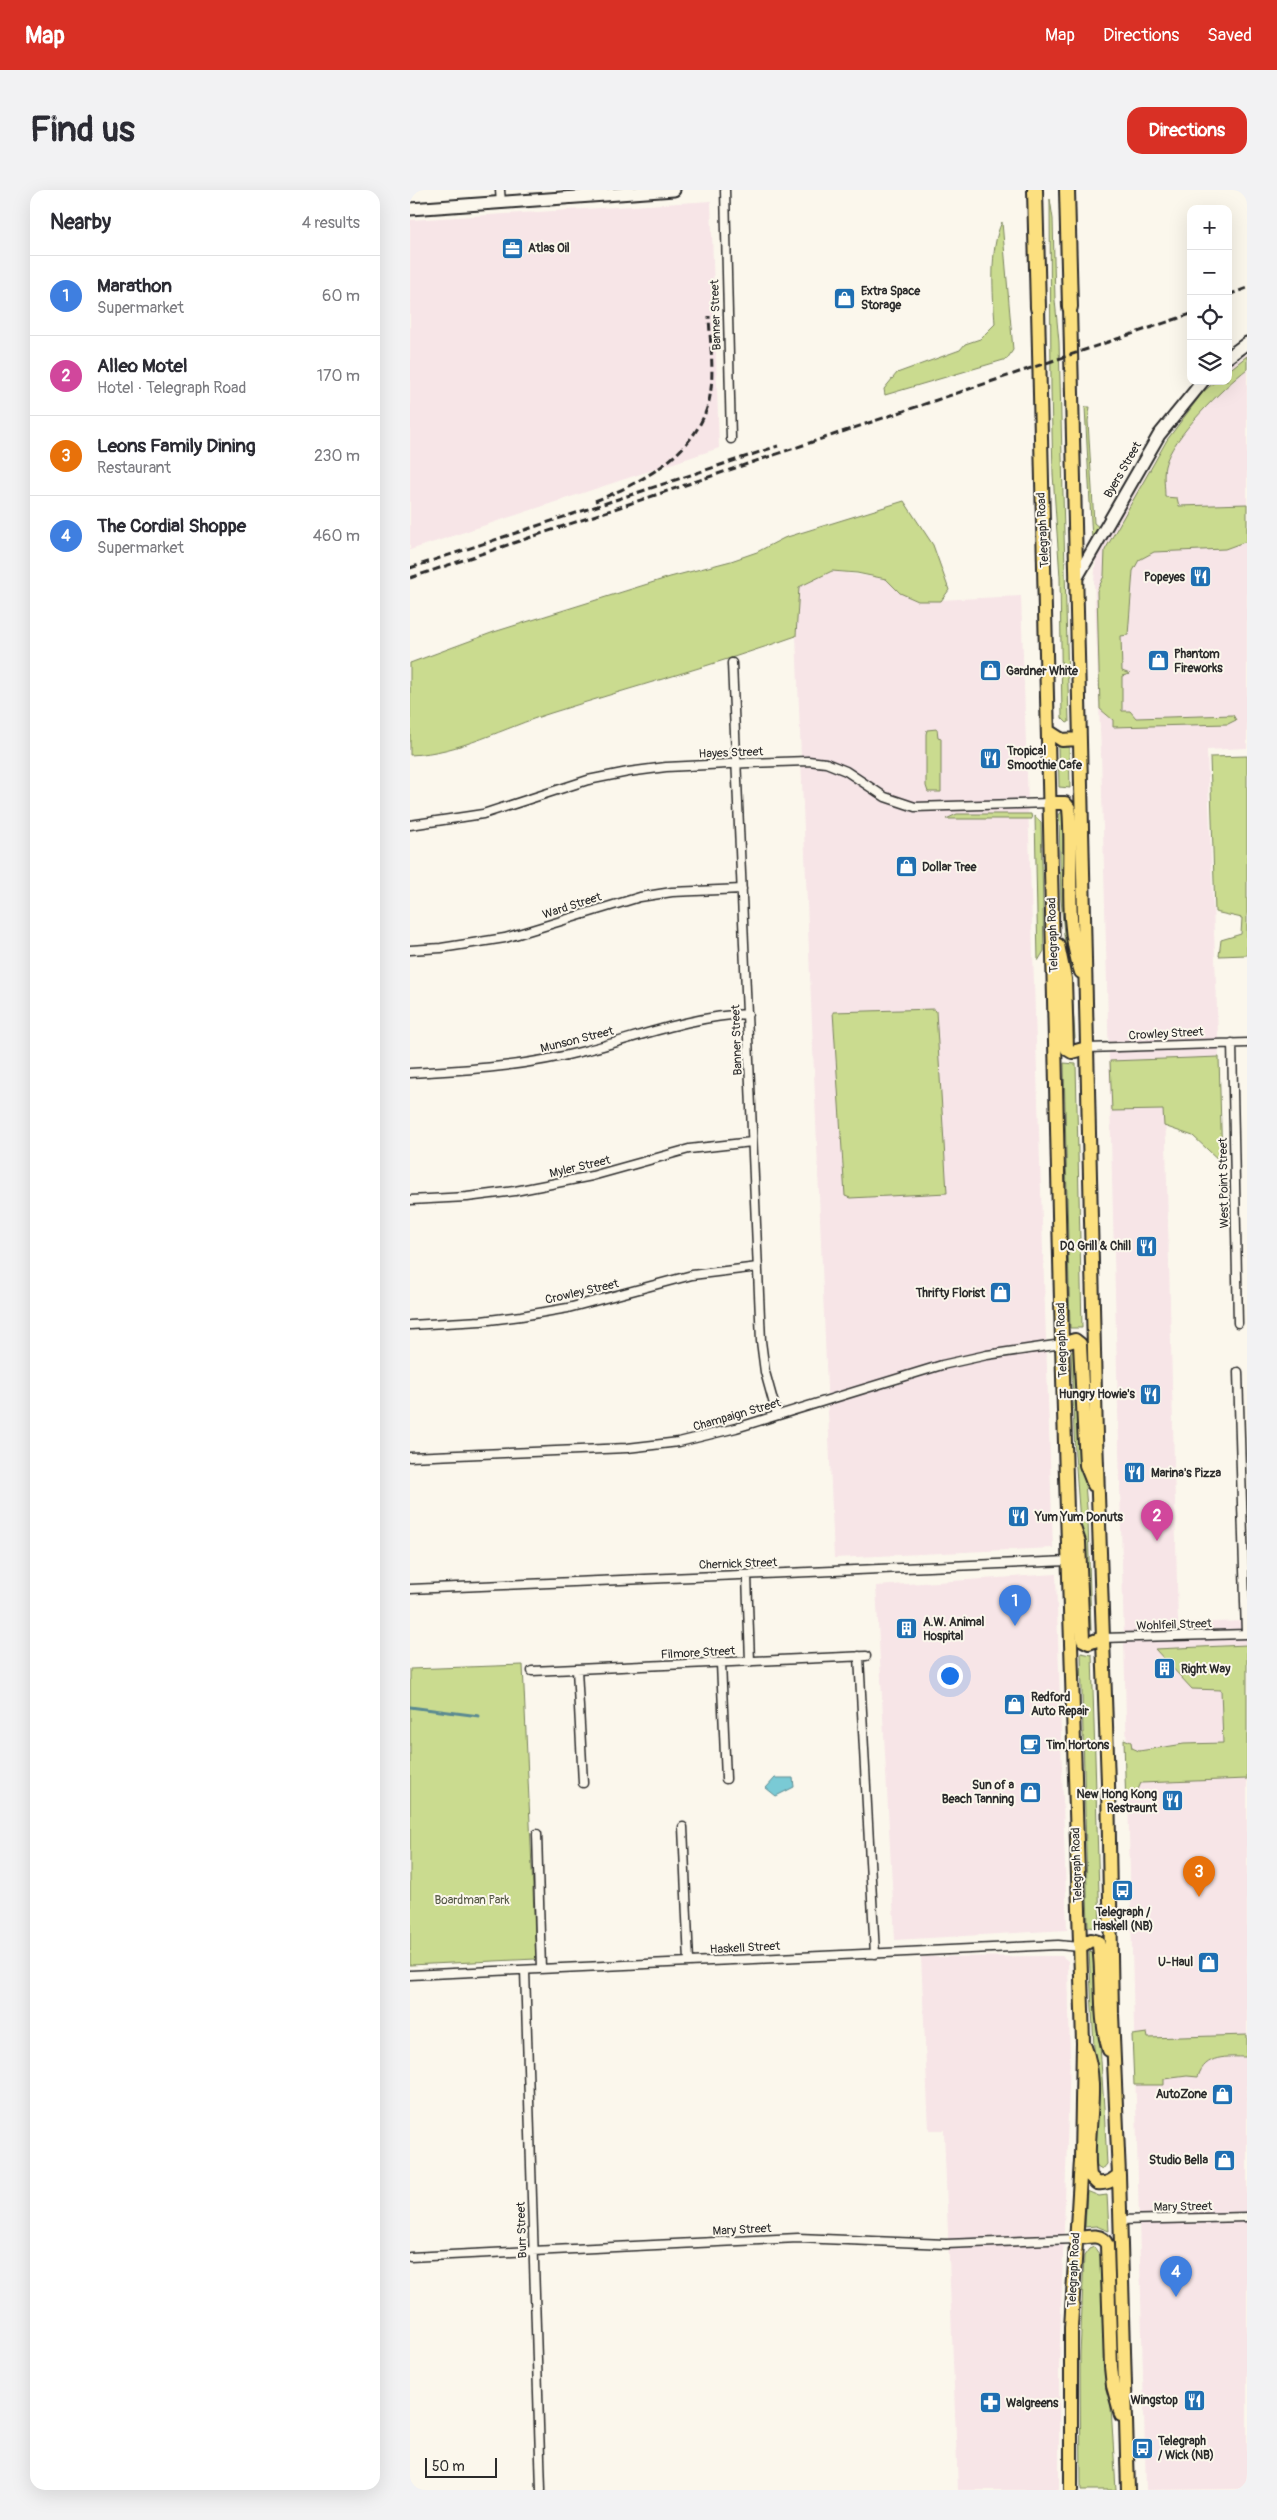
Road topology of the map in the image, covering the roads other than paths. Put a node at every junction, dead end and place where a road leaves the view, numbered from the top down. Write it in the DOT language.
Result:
graph roads {
  1 [pos="500,190"];
  2 [pos="674,190"];
  3 [pos="724,190"];
  4 [pos="1035,190"];
  5 [pos="1067,190"];
  6 [pos="501,203"];
  7 [pos="410,209"];
  8 [pos="1070,307"];
  9 [pos="1038,308"];
  10 [pos="1247,343"];
  11 [pos="1232,354"];
  12 [pos="1200,385"];
  13 [pos="731,439"];
  14 [pos="1076,579"];
  15 [pos="732,663"];
  16 [pos="1048,731"];
  17 [pos="1079,739"];
  18 [pos="737,764"];
  19 [pos="1049,803"];
  20 [pos="410,825"];
  21 [pos="742,889"];
  22 [pos="1053,932"];
  23 [pos="410,950"];
  24 [pos="1085,984"];
  25 [pos="748,1014"];
  26 [pos="1232,1043"];
  27 [pos="1247,1043"];
  28 [pos="1087,1048"];
  29 [pos="410,1073"];
  30 [pos="752,1142"];
  31 [pos="410,1200"];
  32 [pos="758,1267"];
  33 [pos="1238,1323"];
  34 [pos="410,1325"];
  35 [pos="1062,1344"];
  36 [pos="1238,1372"];
  37 [pos="777,1415"];
  38 [pos="410,1457"];
  39 [pos="1098,1494"];
  40 [pos="1066,1504"];
  41 [pos="1068,1561"];
  42 [pos="747,1575"];
  43 [pos="410,1589"];
  44 [pos="1247,1634"];
  45 [pos="1102,1638"];
  46 [pos="750,1662"];
  47 [pos="721,1663"];
  48 [pos="577,1670"];
  49 [pos="532,1671"];
  50 [pos="726,1779"];
  51 [pos="583,1783"];
  52 [pos="683,1826"];
  53 [pos="537,1834"];
  54 [pos="1080,1947"];
  55 [pos="875,1954"];
  56 [pos="689,1962"];
  57 [pos="540,1969"];
  58 [pos="525,1970"];
  59 [pos="410,1975"];
  60 [pos="1083,2043"];
  61 [pos="1114,2066"];
  62 [pos="1119,2175"];
  63 [pos="1247,2217"];
  64 [pos="1120,2220"];
  65 [pos="1075,2238"];
  66 [pos="534,2251"];
  67 [pos="410,2257"];
  68 [pos="1126,2433"];
  69 [pos="541,2490"];
  70 [pos="1071,2490"];
  71 [pos="1128,2490"];
  1 -- 6 [label="street"];
  2 -- 6 [label="main road"];
  3 -- 13 [label="street, Banner Street"];
  4 -- 9 [label="highway, Telegraph Road"];
  5 -- 8 [label="highway"];
  6 -- 7 [label="main road"];
  8 -- 14 [label="main road"];
  9 -- 16 [label="main road, Telegraph Road"];
  10 -- 11 [label="main road"];
  12 -- 14 [label="main road, Byers Street"];
  14 -- 17 [label="main road"];
  15 -- 18 [label="street, Banner Street"];
  16 -- 17 [label="main road"];
  16 -- 19 [label="main road, Telegraph Road"];
  17 -- 24 [label="main road"];
  18 -- 19 [label="street, Hayes Street"];
  18 -- 20 [label="street, Hayes Street"];
  18 -- 21 [label="street, Banner Street"];
  19 -- 22 [label="main road, Telegraph Road"];
  19 -- 24 [label="main road"];
  21 -- 23 [label="street, Ward Street"];
  21 -- 25 [label="street, Banner Street"];
  22 -- 28 [label="main road"];
  22 -- 35 [label="main road, Telegraph Road"];
  24 -- 28 [label="main road"];
  25 -- 29 [label="street, Munson Street"];
  25 -- 30 [label="street, Banner Street"];
  26 -- 27 [label="street, Crowley Street"];
  26 -- 28 [label="street, Crowley Street"];
  26 -- 33 [label="street, West Point Street"];
  28 -- 39 [label="main road"];
  30 -- 31 [label="street, Myler Street"];
  30 -- 32 [label="street, Banner Street"];
  32 -- 34 [label="street, Crowley Street"];
  32 -- 37 [label="street, Banner Street"];
  35 -- 37 [label="street, Champaign Street"];
  35 -- 39 [label="main road"];
  35 -- 40 [label="main road, Telegraph Road"];
  36 -- 44 [label="street"];
  37 -- 38 [label="street, Champaign Street"];
  39 -- 45 [label="main road"];
  40 -- 41 [label="main road, Telegraph Road"];
  40 -- 45 [label="main road"];
  41 -- 42 [label="street, Chernick Street"];
  41 -- 54 [label="main road, Telegraph Road"];
  42 -- 43 [label="street, Chernick Street"];
  42 -- 46 [label="street"];
  44 -- 45 [label="street, Wohlfeil Street"];
  45 -- 61 [label="main road"];
  46 -- 47 [label="street, Filmore Street"];
  46 -- 55 [label="street, Filmore Street"];
  47 -- 48 [label="street, Filmore Street"];
  47 -- 50 [label="street"];
  48 -- 49 [label="street, Filmore Street"];
  48 -- 51 [label="street"];
  52 -- 56 [label="street"];
  53 -- 57 [label="street"];
  54 -- 55 [label="street, Haskell Street"];
  54 -- 60 [label="main road, Telegraph Road"];
  54 -- 61 [label="main road"];
  55 -- 56 [label="street, Haskell Street"];
  56 -- 57 [label="street, Haskell Street"];
  57 -- 58 [label="street, Haskell Street"];
  58 -- 59 [label="street, Haskell Street"];
  58 -- 66 [label="street, Burr Street"];
  60 -- 62 [label="main road"];
  60 -- 65 [label="main road, Telegraph Road"];
  61 -- 62 [label="main road"];
  62 -- 64 [label="main road"];
  63 -- 64 [label="street, Mary Street"];
  64 -- 68 [label="main road"];
  65 -- 66 [label="street, Mary Street"];
  65 -- 68 [label="main road"];
  65 -- 70 [label="main road, Telegraph Road"];
  66 -- 67 [label="street, Mary Street"];
  66 -- 69 [label="street, Burr Street"];
  68 -- 71 [label="main road"];
}
